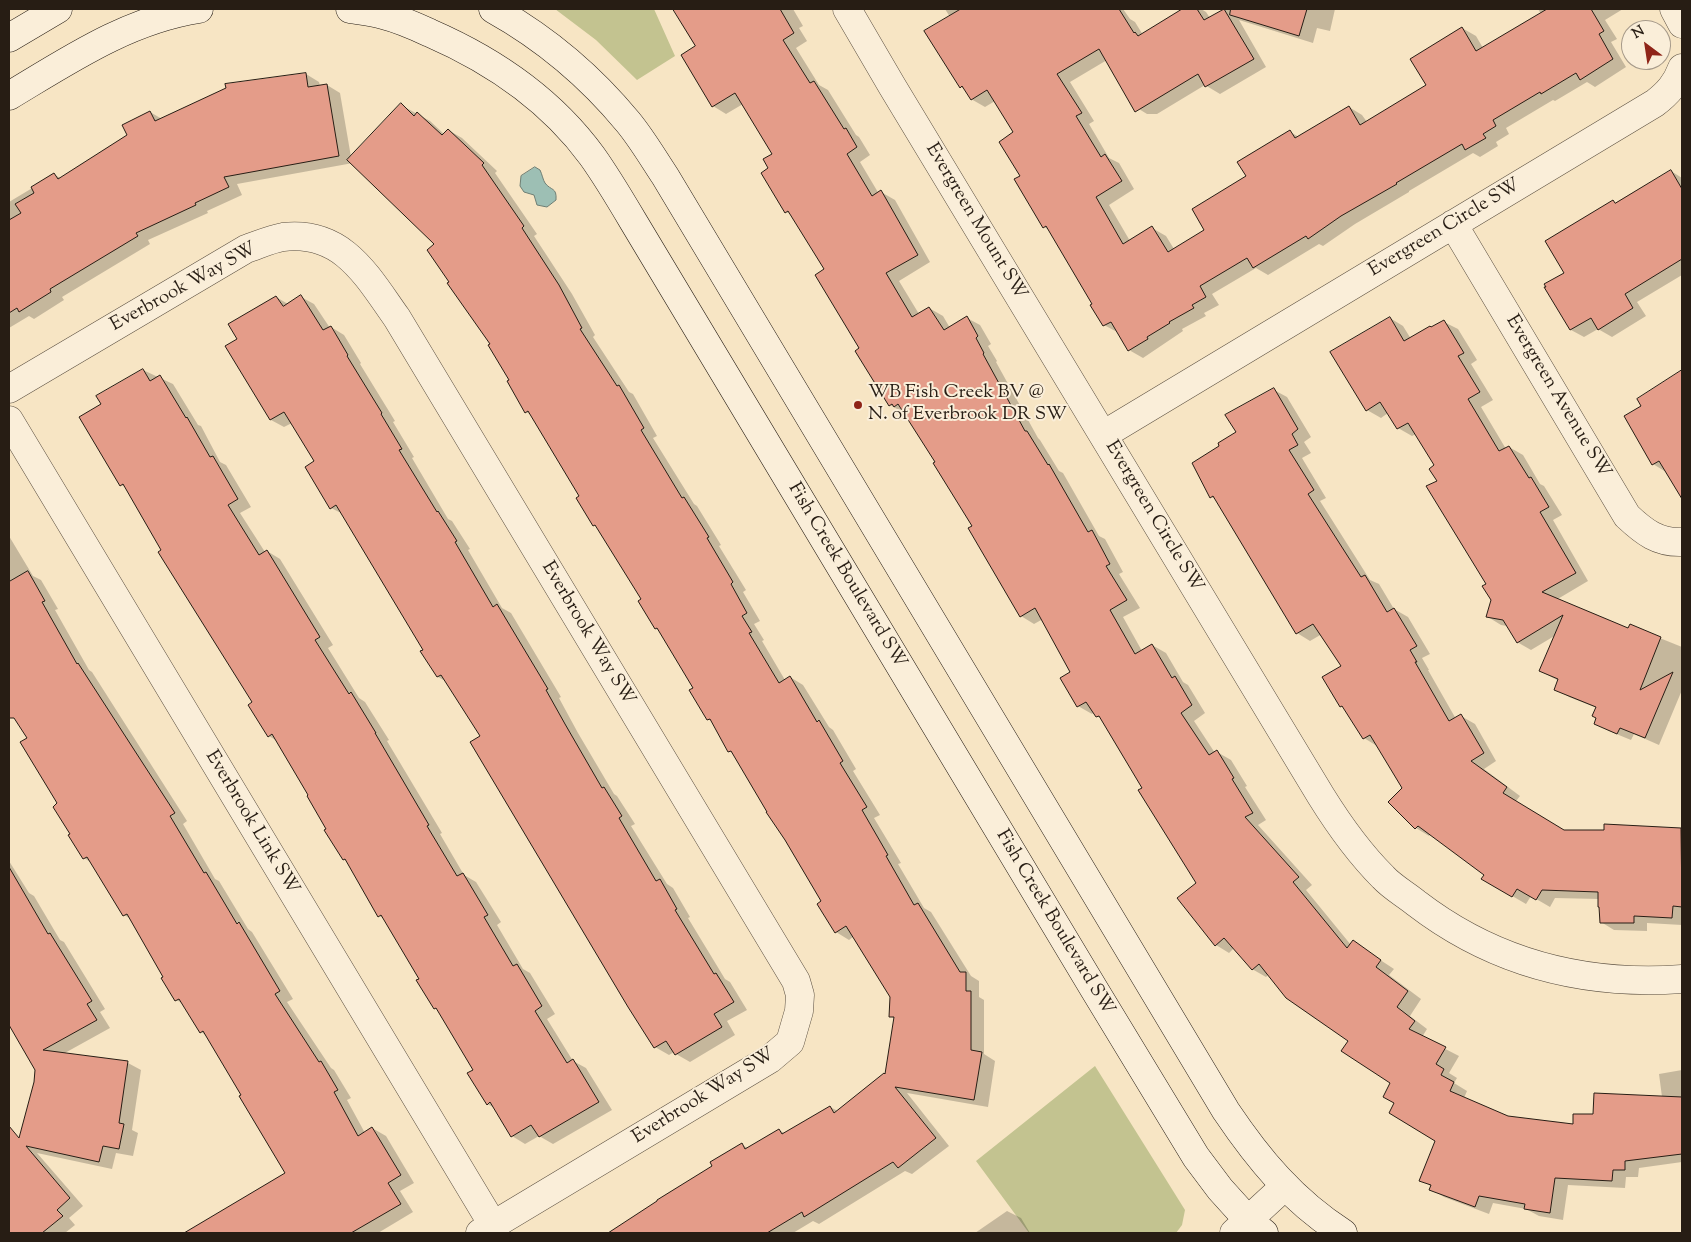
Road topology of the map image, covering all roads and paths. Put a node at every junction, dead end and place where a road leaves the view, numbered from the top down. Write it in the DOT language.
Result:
graph roads {
  1 [pos="58,9"];
  2 [pos="199,9"];
  3 [pos="350,9"];
  4 [pos="493,9"];
  5 [pos="847,9"];
  6 [pos="1674,9"];
  7 [pos="1682,24"];
  8 [pos="9,38"];
  9 [pos="1682,68"];
  10 [pos="9,96"];
  11 [pos="1454,224"];
  12 [pos="9,389"];
  13 [pos="9,420"];
  14 [pos="1103,435"];
  15 [pos="1682,542"];
  16 [pos="1682,979"];
  17 [pos="1285,1186"];
  18 [pos="486,1229"];
  19 [pos="1249,1229"];
  20 [pos="1343,1233"];
  1 -- 8 [label="street"];
  2 -- 10 [label="street"];
  3 -- 19 [label="street, Fish Creek Boulevard SW"];
  4 -- 17 [label="street"];
  5 -- 14 [label="street, Evergreen Mount SW"];
  6 -- 7 [label="street"];
  9 -- 11 [label="street, Evergreen Circle SW"];
  11 -- 14 [label="street, Evergreen Circle SW"];
  11 -- 15 [label="street, Evergreen Avenue SW"];
  12 -- 18 [label="street, Everbrook Way SW"];
  13 -- 18 [label="street, Everbrook Link SW"];
  14 -- 16 [label="street, Evergreen Circle SW"];
  17 -- 19 [label="street"];
  17 -- 20 [label="street"];
}
